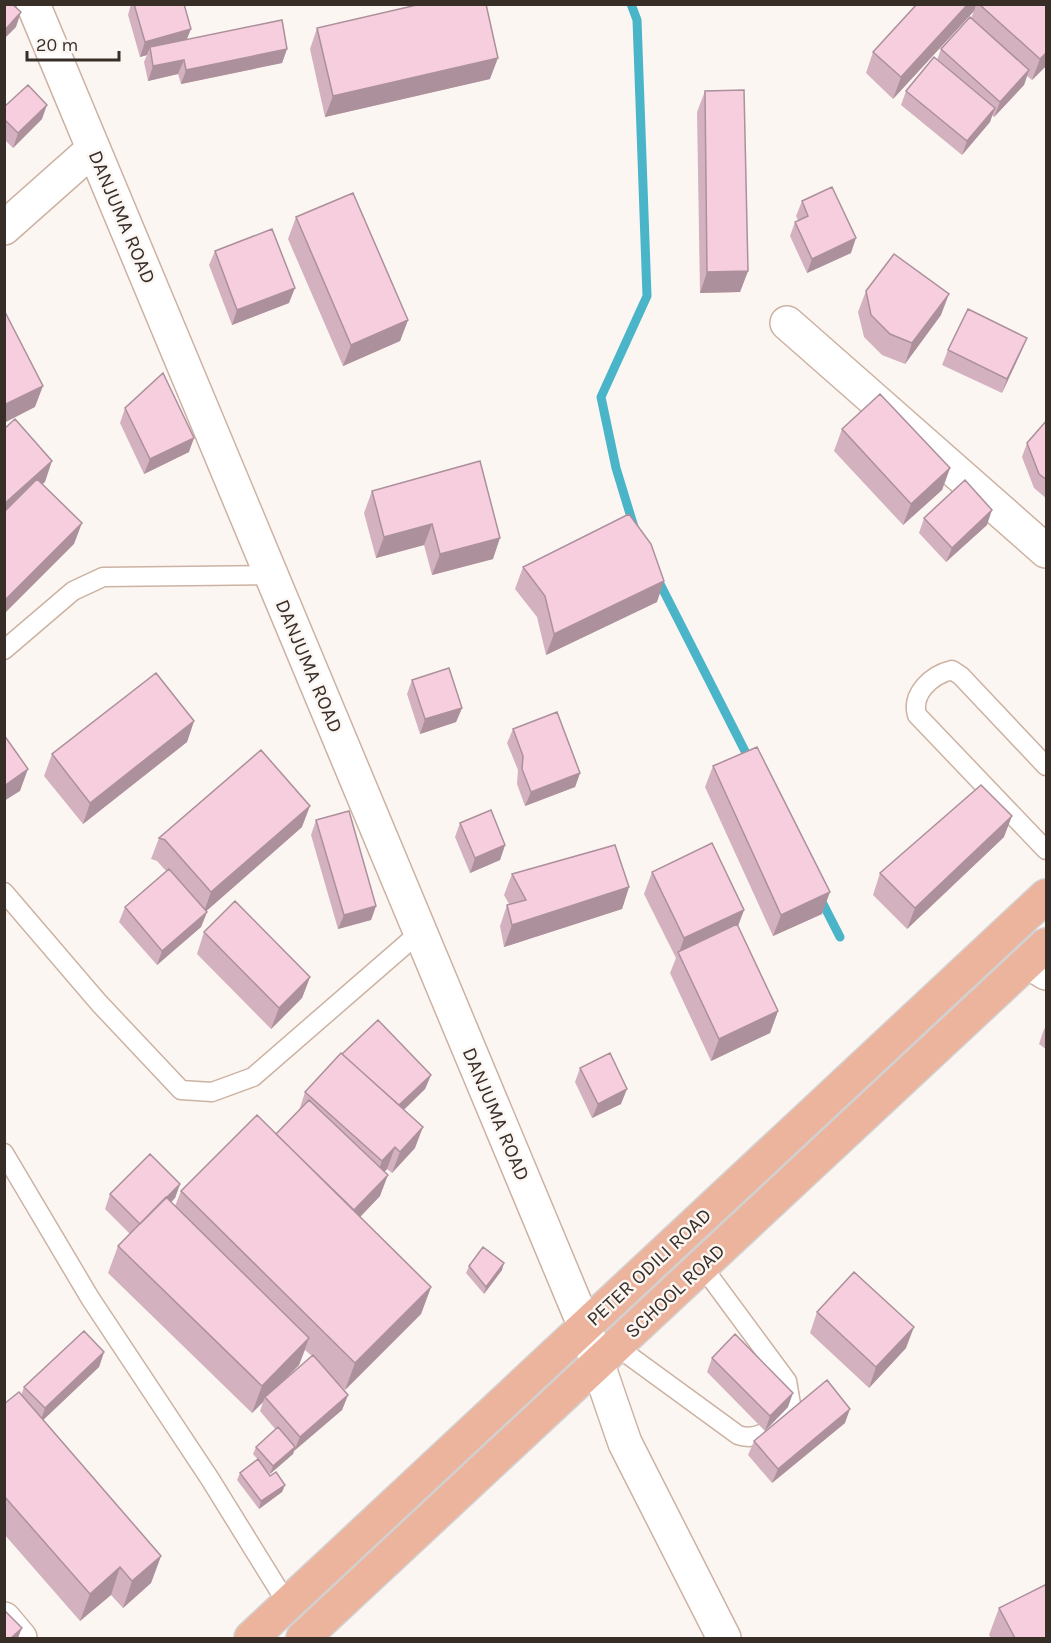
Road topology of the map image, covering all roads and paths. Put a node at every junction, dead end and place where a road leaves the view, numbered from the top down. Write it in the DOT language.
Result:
graph roads {
  1 [pos="33,4"];
  2 [pos="93,149"];
  3 [pos="4,228"];
  4 [pos="787,323"];
  5 [pos="1047,551"];
  6 [pos="272,575"];
  7 [pos="4,650"];
  8 [pos="1047,766"];
  9 [pos="1047,850"];
  10 [pos="4,892"];
  11 [pos="1047,896"];
  12 [pos="420,932"];
  13 [pos="1040,960"];
  14 [pos="4,1153"];
  15 [pos="702,1266"];
  16 [pos="585,1327"];
  17 [pos="608,1354"];
  18 [pos="288,1605"];
  19 [pos="4,1619"];
  20 [pos="314,1635"];
  21 [pos="20,1638"];
  22 [pos="251,1638"];
  23 [pos="724,1638"];
  1 -- 2 [label="street, DANJUMA ROAD"];
  2 -- 3 [label="street"];
  2 -- 6 [label="street, DANJUMA ROAD"];
  4 -- 5 [label="street"];
  6 -- 7 [label="lane"];
  6 -- 12 [label="street, DANJUMA ROAD"];
  8 -- 9 [label="lane"];
  10 -- 12 [label="lane"];
  11 -- 16 [label="main road, PETER ODILI ROAD"];
  12 -- 16 [label="street, DANJUMA ROAD"];
  13 -- 15 [label="main road, SCHOOL ROAD"];
  14 -- 18 [label="lane"];
  15 -- 17 [label="main road, SCHOOL ROAD"];
  15 -- 17 [label="lane"];
  16 -- 17 [label="street, DANJUMA ROAD"];
  16 -- 18 [label="main road, PETER ODILI ROAD"];
  17 -- 20 [label="main road, SCHOOL ROAD"];
  17 -- 23 [label="street, DANJUMA ROAD"];
  18 -- 22 [label="main road, PETER ODILI ROAD"];
  19 -- 21 [label="street"];
}
